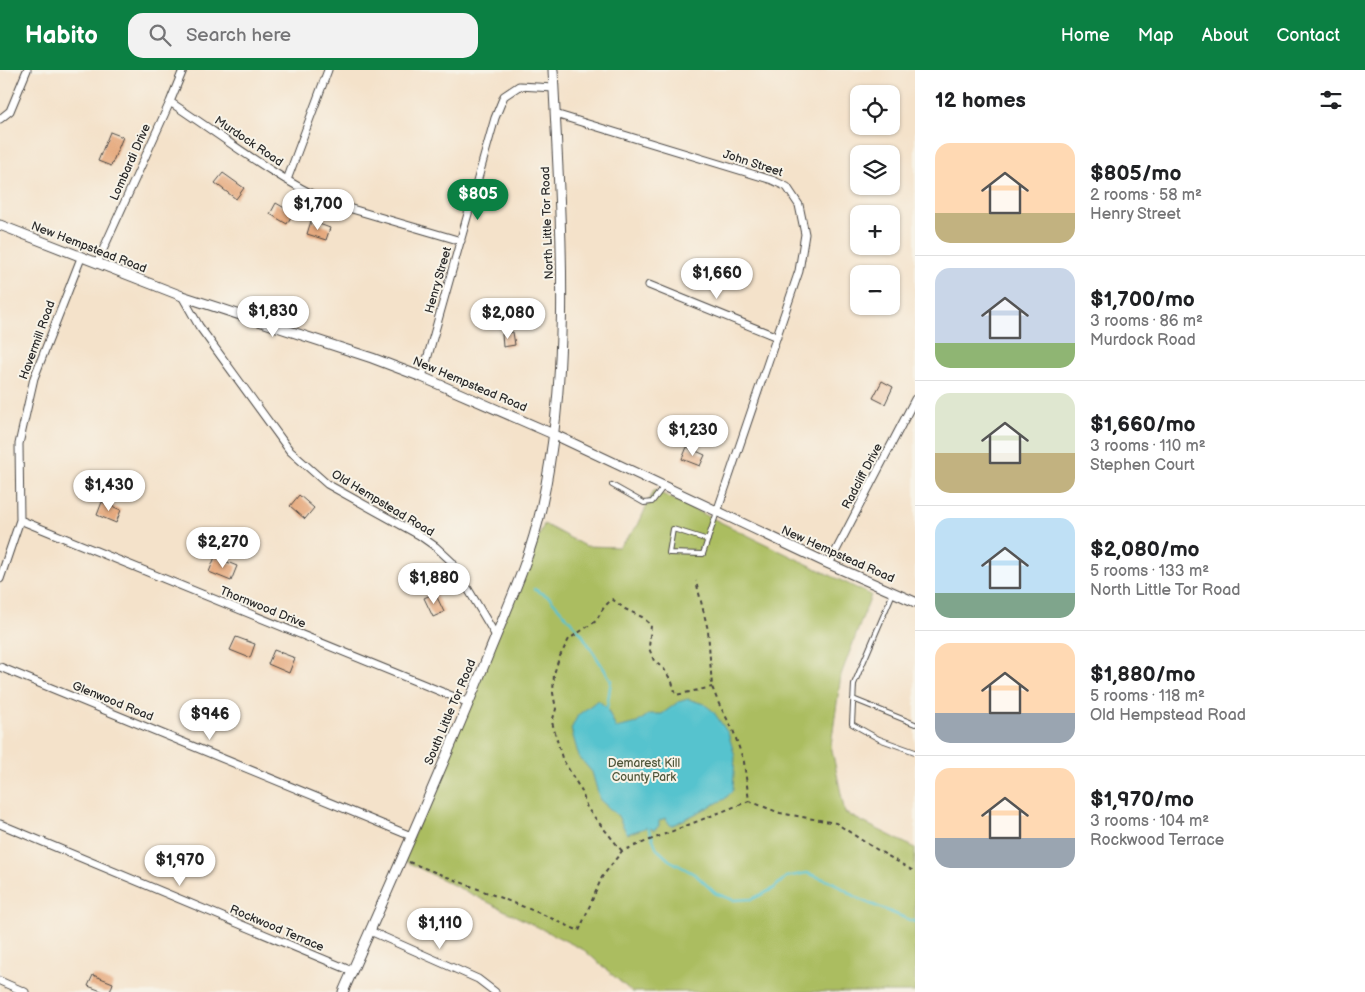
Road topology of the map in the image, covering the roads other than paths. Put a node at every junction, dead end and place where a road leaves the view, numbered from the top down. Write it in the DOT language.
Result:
graph roads {
  1 [pos="27,70"];
  2 [pos="183,70"];
  3 [pos="328,70"];
  4 [pos="553,70"];
  5 [pos="554,88"];
  6 [pos="170,102"];
  7 [pos="555,114"];
  8 [pos="0,119"];
  9 [pos="287,180"];
  10 [pos="0,225"];
  11 [pos="461,241"];
  12 [pos="81,258"];
  13 [pos="97,263"];
  14 [pos="649,285"];
  15 [pos="182,296"];
  16 [pos="777,336"];
  17 [pos="422,377"];
  18 [pos="915,399"];
  19 [pos="553,434"];
  20 [pos="612,485"];
  21 [pos="664,486"];
  22 [pos="717,512"];
  23 [pos="20,520"];
  24 [pos="708,540"];
  25 [pos="829,564"];
  26 [pos="0,579"];
  27 [pos="894,593"];
  28 [pos="915,602"];
  29 [pos="496,636"];
  30 [pos="0,667"];
  31 [pos="853,700"];
  32 [pos="469,703"];
  33 [pos="915,724"];
  34 [pos="915,752"];
  35 [pos="0,824"];
  36 [pos="411,836"];
  37 [pos="370,931"];
  38 [pos="352,971"];
  39 [pos="0,981"];
  40 [pos="25,992"];
  41 [pos="343,992"];
  42 [pos="495,992"];
  1 -- 8 [label="street"];
  2 -- 6 [label="street, Lombardi Drive"];
  3 -- 9 [label="street"];
  4 -- 5 [label="street, North Little Tor Road"];
  5 -- 7 [label="street, North Little Tor Road"];
  5 -- 11 [label="street, Henry Street"];
  6 -- 9 [label="street, Murdock Road"];
  6 -- 13 [label="street, Lombardi Drive"];
  7 -- 16 [label="street, John Street"];
  7 -- 19 [label="street, North Little Tor Road"];
  9 -- 11 [label="street, Murdock Road"];
  10 -- 12 [label="street, New Hempstead Road"];
  11 -- 17 [label="street, Henry Street"];
  12 -- 13 [label="street, New Hempstead Road"];
  12 -- 23 [label="street, Havermill Road"];
  13 -- 15 [label="street, New Hempstead Road"];
  14 -- 16 [label="street"];
  15 -- 17 [label="street, New Hempstead Road"];
  15 -- 29 [label="street, Old Hempstead Road"];
  16 -- 22 [label="street, John Street"];
  17 -- 19 [label="street, New Hempstead Road"];
  18 -- 25 [label="street, Radcliff Drive"];
  19 -- 21 [label="street, New Hempstead Road"];
  19 -- 29 [label="street, South Little Tor Road"];
  20 -- 21 [label="lane"];
  21 -- 22 [label="street, New Hempstead Road"];
  22 -- 24 [label="lane"];
  22 -- 25 [label="street, New Hempstead Road"];
  23 -- 26 [label="street, Havermill Road"];
  23 -- 32 [label="street, Thornwood Drive"];
  24 -- 24 [label="lane"];
  25 -- 27 [label="street, New Hempstead Road"];
  27 -- 28 [label="street, New Hempstead Road"];
  27 -- 31 [label="lane"];
  29 -- 32 [label="street, South Little Tor Road"];
  30 -- 36 [label="street, Glenwood Road"];
  31 -- 33 [label="lane"];
  31 -- 34 [label="lane"];
  32 -- 36 [label="street, South Little Tor Road"];
  35 -- 38 [label="street, Rockwood Terrace"];
  36 -- 37 [label="street, South Little Tor Road"];
  37 -- 38 [label="street, South Little Tor Road"];
  37 -- 42 [label="street"];
  38 -- 41 [label="street, South Little Tor Road"];
  39 -- 40 [label="street"];
}
